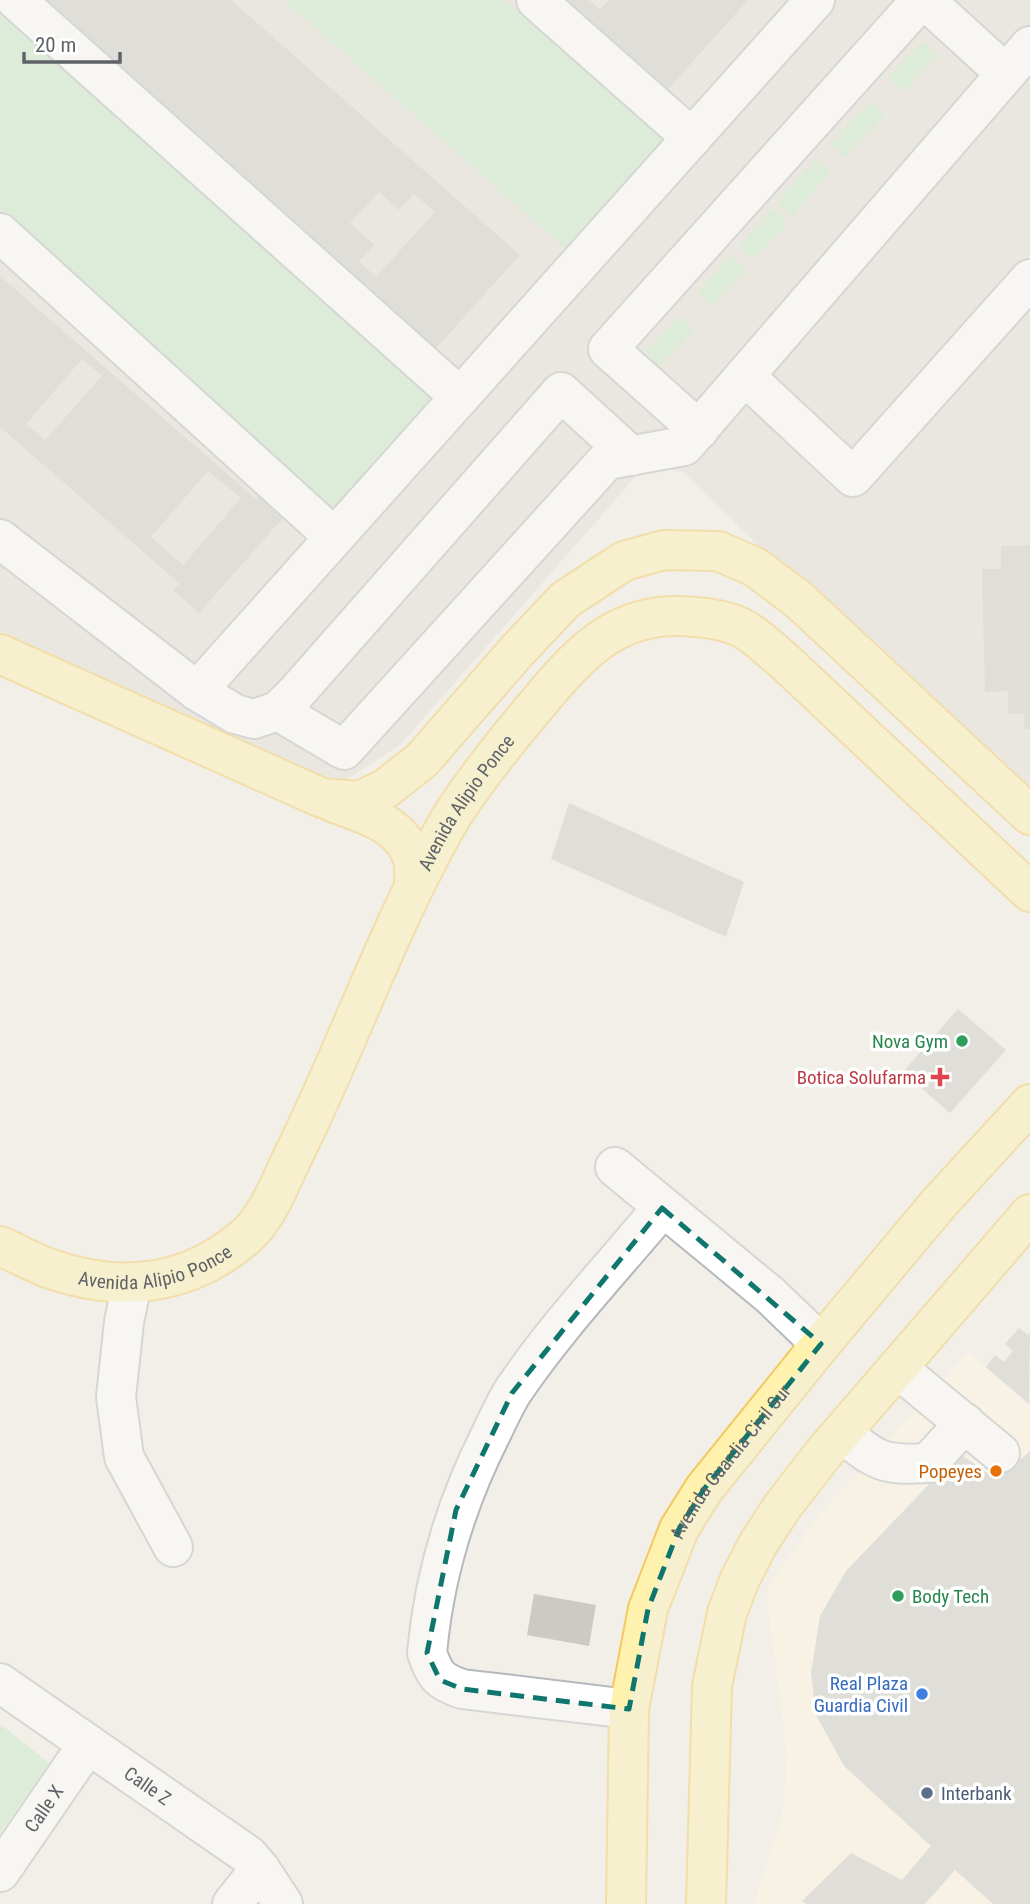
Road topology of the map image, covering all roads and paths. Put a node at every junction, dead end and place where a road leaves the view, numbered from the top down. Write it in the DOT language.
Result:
graph roads {
  1 [pos="16,0"];
  2 [pos="536,0"];
  3 [pos="923,0"];
  4 [pos="798,6"];
  5 [pos="1018,60"];
  6 [pos="692,138"];
  7 [pos="0,233"];
  8 [pos="1030,279"];
  9 [pos="745,376"];
  10 [pos="460,397"];
  11 [pos="699,430"];
  12 [pos="631,456"];
  13 [pos="334,537"];
  14 [pos="0,539"];
  15 [pos="0,654"];
  16 [pos="197,691"];
  17 [pos="278,711"];
  18 [pos="322,798"];
  19 [pos="1030,815"];
  20 [pos="415,887"];
  21 [pos="1030,892"];
  22 [pos="1030,1104"];
  23 [pos="615,1167"];
  24 [pos="662,1208"];
  25 [pos="1030,1214"];
  26 [pos="0,1246"];
  27 [pos="132,1283"];
  28 [pos="821,1344"];
  29 [pos="897,1368"];
  30 [pos="965,1423"];
  31 [pos="842,1433"];
  32 [pos="1000,1452"];
  33 [pos="173,1547"];
  34 [pos="0,1683"];
  35 [pos="629,1709"];
  36 [pos="88,1744"];
  37 [pos="260,1869"];
  38 [pos="0,1872"];
  39 [pos="232,1904"];
  40 [pos="283,1904"];
  41 [pos="626,1904"];
  42 [pos="706,1904"];
  1 -- 10 [label="street"];
  2 -- 6 [label="street"];
  3 -- 5 [label="street"];
  3 -- 11 [label="street"];
  4 -- 6 [label="street"];
  5 -- 9 [label="street"];
  6 -- 10 [label="street"];
  7 -- 13 [label="street"];
  8 -- 9 [label="street"];
  9 -- 11 [label="street"];
  10 -- 13 [label="street"];
  11 -- 12 [label="street"];
  12 -- 17 [label="street"];
  12 -- 17 [label="street"];
  13 -- 16 [label="street"];
  14 -- 16 [label="street"];
  15 -- 18 [label="main road"];
  16 -- 17 [label="street"];
  18 -- 19 [label="main road"];
  18 -- 20 [label="main road"];
  20 -- 21 [label="main road, Avenida Alipio Ponce"];
  20 -- 27 [label="main road, Avenida Alipio Ponce"];
  22 -- 28 [label="main road, Avenida Guardia Civil Sur"];
  23 -- 24 [label="street"];
  24 -- 28 [label="street"];
  24 -- 35 [label="street"];
  25 -- 29 [label="main road"];
  26 -- 27 [label="main road, Avenida Alipio Ponce"];
  27 -- 33 [label="street"];
  28 -- 35 [label="main road, Avenida Guardia Civil Sur"];
  29 -- 30 [label="street"];
  29 -- 31 [label="main road"];
  30 -- 31 [label="street"];
  30 -- 32 [label="street"];
  31 -- 42 [label="main road"];
  34 -- 36 [label="street, Calle Z"];
  35 -- 41 [label="main road, Avenida Guardia Civil Sur"];
  36 -- 37 [label="street, Calle Z"];
  36 -- 38 [label="street, Calle X"];
  37 -- 39 [label="street"];
  37 -- 40 [label="street, Calle Z"];
}
